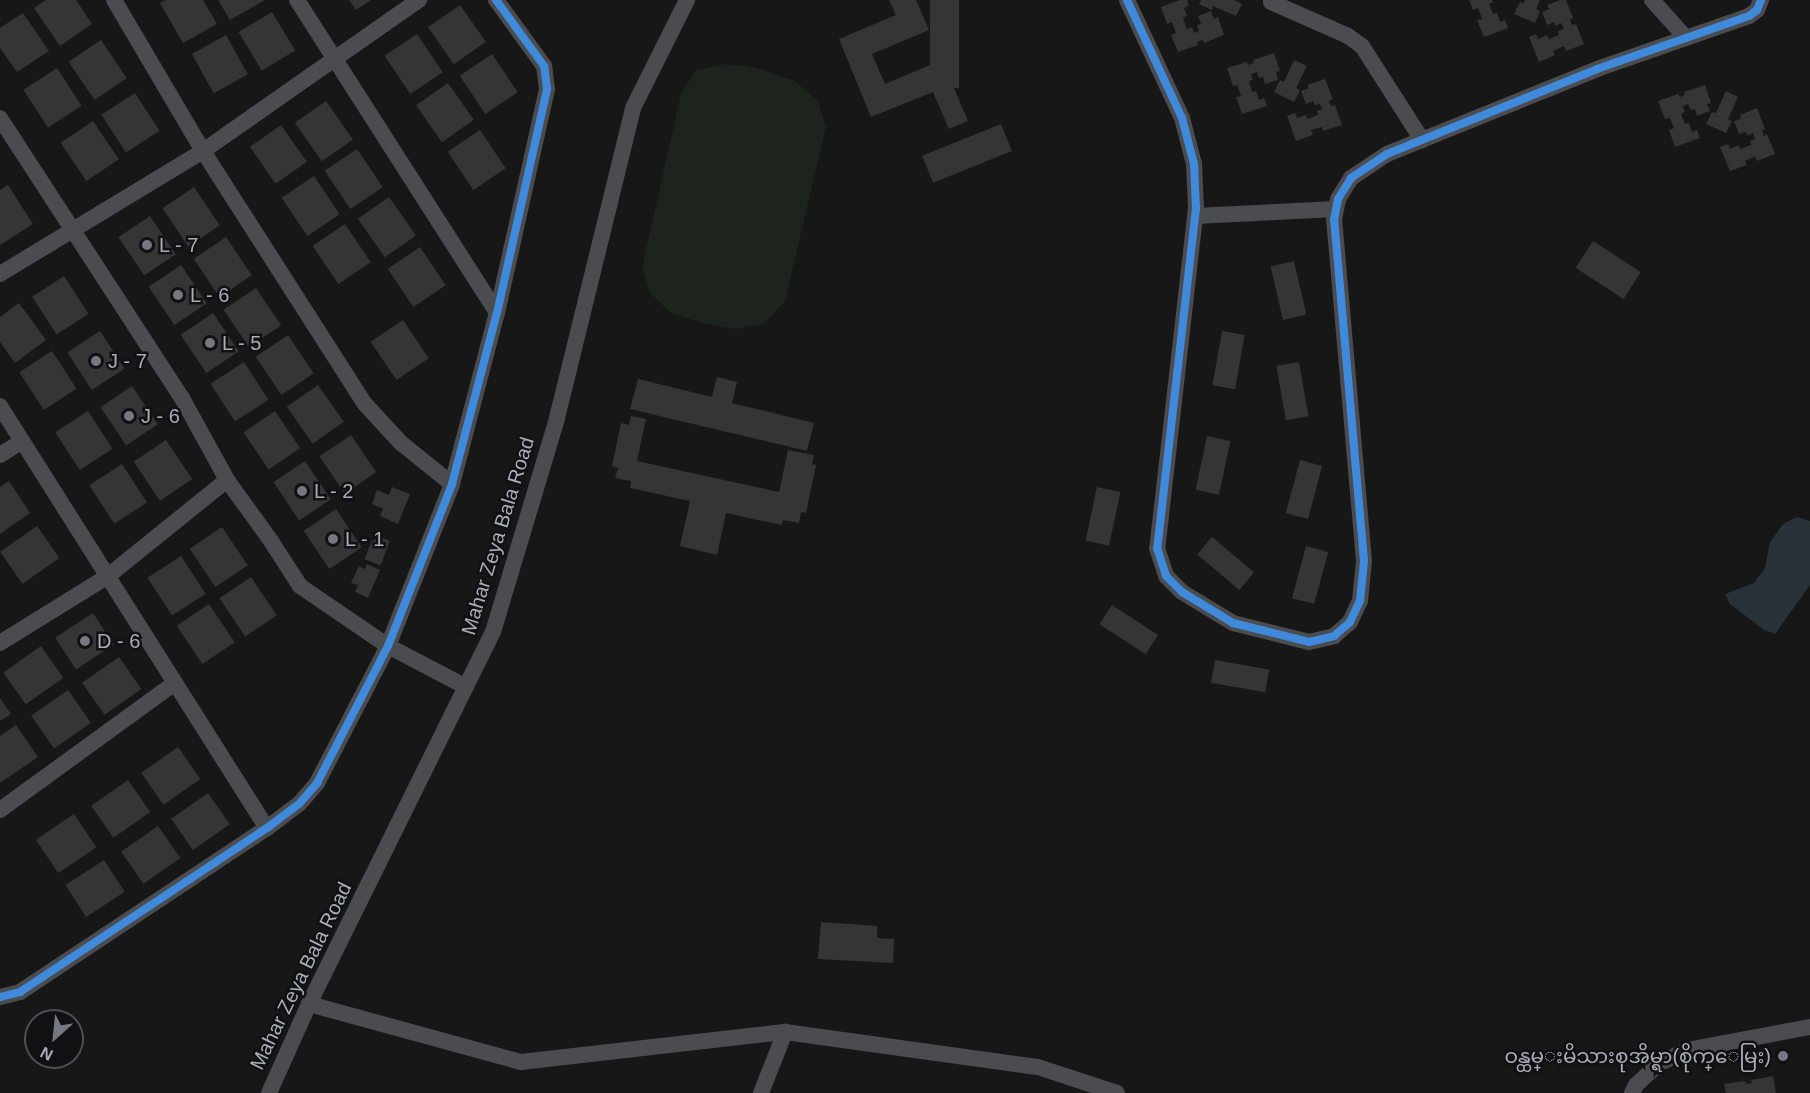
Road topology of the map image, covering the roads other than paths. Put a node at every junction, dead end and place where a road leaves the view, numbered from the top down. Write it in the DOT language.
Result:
graph roads {
  1 [pos="114,0"];
  2 [pos="297,0"];
  3 [pos="419,0"];
  4 [pos="496,0"];
  5 [pos="687,0"];
  6 [pos="1127,0"];
  7 [pos="1652,0"];
  8 [pos="1761,0"];
  9 [pos="1271,2"];
  10 [pos="1686,38"];
  11 [pos="335,59"];
  12 [pos="0,118"];
  13 [pos="1422,140"];
  14 [pos="203,151"];
  15 [pos="1336,210"];
  16 [pos="1195,216"];
  17 [pos="73,232"];
  18 [pos="0,274"];
  19 [pos="497,313"];
  20 [pos="0,406"];
  21 [pos="22,441"];
  22 [pos="0,455"];
  23 [pos="227,480"];
  24 [pos="452,484"];
  25 [pos="108,576"];
  26 [pos="0,643"];
  27 [pos="388,646"];
  28 [pos="175,682"];
  29 [pos="466,687"];
  30 [pos="0,810"];
  31 [pos="267,828"];
  32 [pos="0,997"];
  33 [pos="309,1004"];
  34 [pos="1810,1027"];
  35 [pos="785,1032"];
  36 [pos="269,1093"];
  37 [pos="761,1093"];
  38 [pos="1117,1093"];
  39 [pos="1632,1093"];
  1 -- 14 [label="street"];
  2 -- 11 [label="street"];
  3 -- 11 [label="street"];
  4 -- 19 [label="street"];
  5 -- 29 [label="street, Mahar Zeya Bala Road"];
  6 -- 16 [label="street"];
  7 -- 10 [label="street"];
  8 -- 10 [label="street"];
  9 -- 13 [label="street"];
  10 -- 13 [label="street"];
  11 -- 14 [label="street"];
  11 -- 19 [label="street"];
  12 -- 17 [label="street"];
  13 -- 15 [label="street"];
  14 -- 17 [label="street"];
  14 -- 24 [label="street"];
  15 -- 16 [label="street"];
  15 -- 16 [label="street"];
  17 -- 18 [label="street"];
  17 -- 23 [label="street"];
  19 -- 24 [label="street"];
  20 -- 21 [label="street"];
  21 -- 22 [label="street"];
  21 -- 25 [label="street"];
  23 -- 25 [label="street"];
  23 -- 27 [label="street"];
  24 -- 27 [label="street"];
  25 -- 26 [label="street"];
  25 -- 28 [label="street"];
  27 -- 29 [label="street"];
  27 -- 31 [label="street"];
  28 -- 30 [label="street"];
  28 -- 31 [label="street"];
  29 -- 33 [label="street, Mahar Zeya Bala Road"];
  31 -- 32 [label="street"];
  33 -- 35 [label="street"];
  33 -- 36 [label="street, Mahar Zeya Bala Road"];
  34 -- 39 [label="street"];
  35 -- 37 [label="street"];
  35 -- 38 [label="street"];
}
